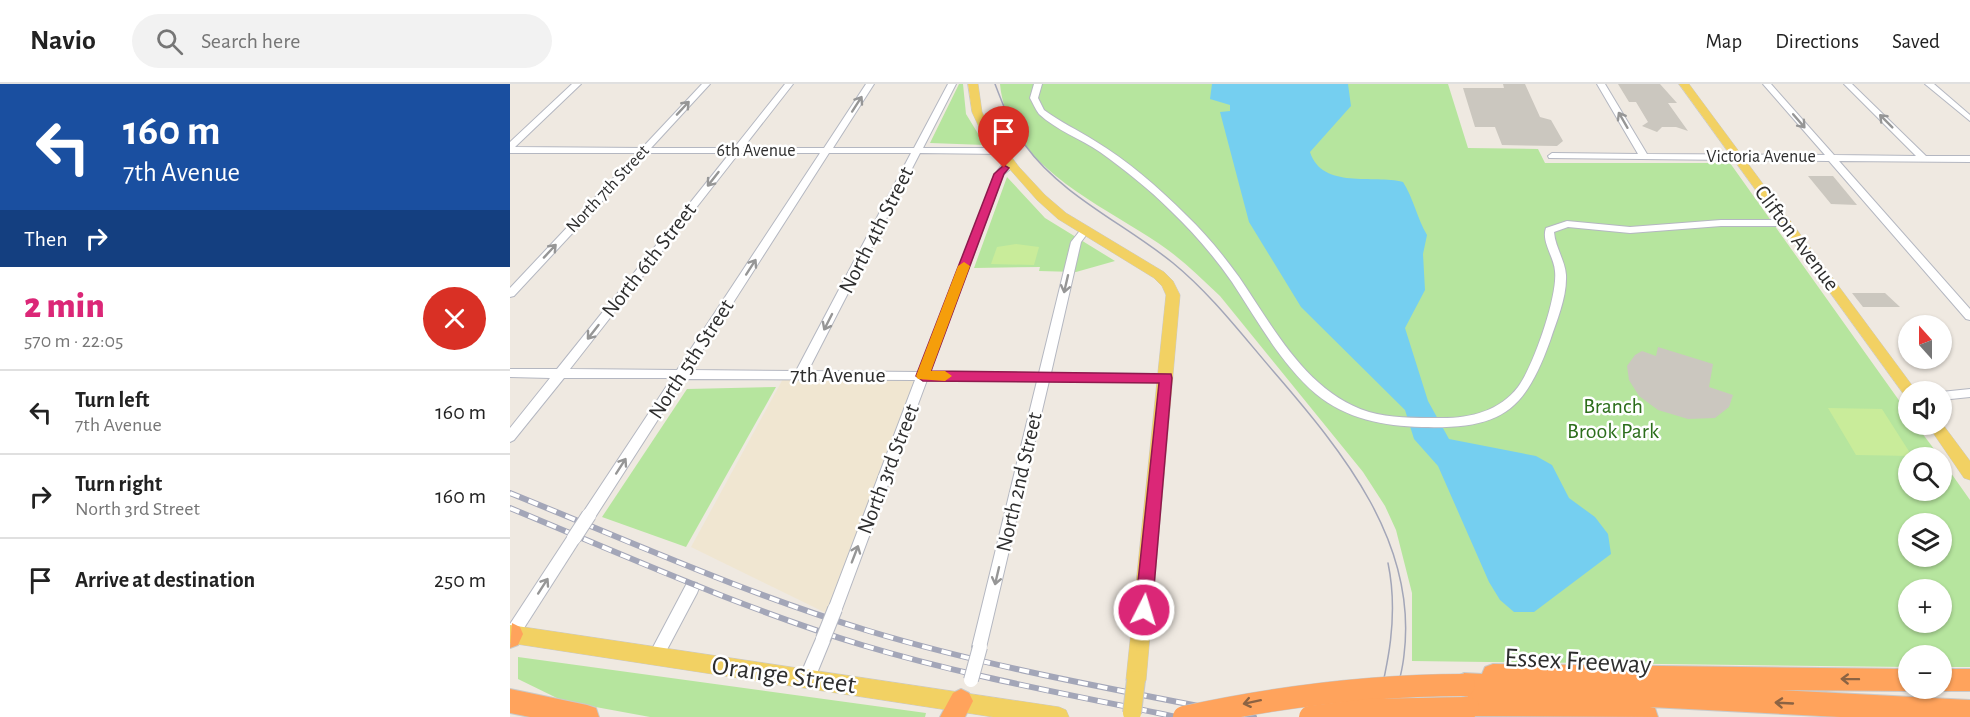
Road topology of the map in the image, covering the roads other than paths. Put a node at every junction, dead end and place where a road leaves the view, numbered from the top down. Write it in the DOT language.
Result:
graph roads {
  1 [pos="577,84"];
  2 [pos="705,84"];
  3 [pos="789,84"];
  4 [pos="870,84"];
  5 [pos="952,84"];
  6 [pos="973,84"];
  7 [pos="1038,84"];
  8 [pos="1601,84"];
  9 [pos="1684,84"];
  10 [pos="1767,84"];
  11 [pos="1848,84"];
  12 [pos="1929,84"];
  13 [pos="1970,119"];
  14 [pos="510,148"];
  15 [pos="644,150"];
  16 [pos="736,151"];
  17 [pos="826,151"];
  18 [pos="1002,151"];
  19 [pos="916,152"];
  20 [pos="1552,156"];
  21 [pos="1644,157"];
  22 [pos="1737,157"];
  23 [pos="1832,158"];
  24 [pos="1923,158"];
  25 [pos="1970,159"];
  26 [pos="1012,164"];
  27 [pos="1786,223"];
  28 [pos="1085,230"];
  29 [pos="510,294"];
  30 [pos="1970,316"];
  31 [pos="510,373"];
  32 [pos="560,373"];
  33 [pos="681,374"];
  34 [pos="800,375"];
  35 [pos="923,376"];
  36 [pos="1044,377"];
  37 [pos="1166,378"];
  38 [pos="1902,381"];
  39 [pos="1970,393"];
  40 [pos="1952,395"];
  41 [pos="1942,435"];
  42 [pos="510,437"];
  43 [pos="1970,473"];
  44 [pos="692,588"];
  45 [pos="511,635"];
  46 [pos="656,656"];
  47 [pos="807,678"];
  48 [pos="1898,680"];
  49 [pos="1952,680"];
  50 [pos="1970,680"];
  51 [pos="1468,689"];
  52 [pos="961,700"];
  53 [pos="515,701"];
  54 [pos="1970,712"];
  55 [pos="1132,715"];
  56 [pos="587,717"];
  57 [pos="1059,717"];
  58 [pos="1184,717"];
  59 [pos="1310,717"];
  60 [pos="1646,717"];
  1 -- 14 [label="street"];
  15 -- 2 [label="street, North 7th Street, one-way"];
  3 -- 16 [label="street, North 6th Street"];
  17 -- 4 [label="street, North 5th Street, one-way"];
  5 -- 19 [label="street, North 4th Street"];
  6 -- 18 [label="main road"];
  7 -- 27 [label="street"];
  21 -- 8 [label="street, one-way"];
  9 -- 22 [label="main road, Clifton Avenue"];
  10 -- 23 [label="street, one-way"];
  24 -- 11 [label="street, one-way"];
  12 -- 13 [label="street"];
  14 -- 15 [label="street, 6th Avenue"];
  15 -- 16 [label="street, 6th Avenue"];
  29 -- 15 [label="street, North 7th Street, one-way"];
  16 -- 17 [label="street, 6th Avenue"];
  16 -- 32 [label="street, North 6th Street, one-way"];
  17 -- 19 [label="street, 6th Avenue"];
  33 -- 17 [label="street, North 5th Street, one-way"];
  18 -- 19 [label="street, 6th Avenue"];
  18 -- 26 [label="main road"];
  19 -- 34 [label="street, North 4th Street, one-way"];
  20 -- 21 [label="street, Victoria Avenue"];
  21 -- 22 [label="street, Victoria Avenue"];
  22 -- 23 [label="street, Victoria Avenue"];
  22 -- 27 [label="main road, Clifton Avenue"];
  23 -- 24 [label="street, Victoria Avenue"];
  23 -- 30 [label="street"];
  24 -- 25 [label="street, Victoria Avenue"];
  26 -- 28 [label="main road"];
  26 -- 35 [label="street, North 3rd Street"];
  27 -- 38 [label="main road, Clifton Avenue"];
  28 -- 36 [label="street, North 2nd Street, one-way"];
  28 -- 37 [label="main road"];
  31 -- 32 [label="street, 7th Avenue"];
  32 -- 33 [label="street, 7th Avenue"];
  32 -- 42 [label="street, North 6th Street"];
  33 -- 34 [label="street, 7th Avenue"];
  45 -- 33 [label="street, North 5th Street, one-way, bridge"];
  34 -- 35 [label="street, 7th Avenue"];
  35 -- 36 [label="street, 7th Avenue"];
  47 -- 35 [label="street, North 3rd Street, one-way, bridge"];
  36 -- 37 [label="street, 7th Avenue"];
  36 -- 52 [label="street, North 2nd Street, one-way, bridge"];
  37 -- 55 [label="main road, bridge"];
  39 -- 40 [label="street"];
  41 -- 43 [label="main road"];
  44 -- 46 [label="street"];
  45 -- 46 [label="main road, Orange Street"];
  46 -- 47 [label="main road, Orange Street"];
  47 -- 52 [label="main road, Orange Street"];
  48 -- 51 [label="highway, one-way"];
  49 -- 50 [label="highway"];
  54 -- 51 [label="highway, Essex Freeway, one-way"];
  51 -- 58 [label="highway, Essex Freeway, one-way, bridge"];
  51 -- 59 [label="highway, Essex Freeway, bridge"];
  51 -- 60 [label="highway, Essex Freeway"];
  52 -- 57 [label="main road, Orange Street"];
  53 -- 56 [label="highway"];
}
